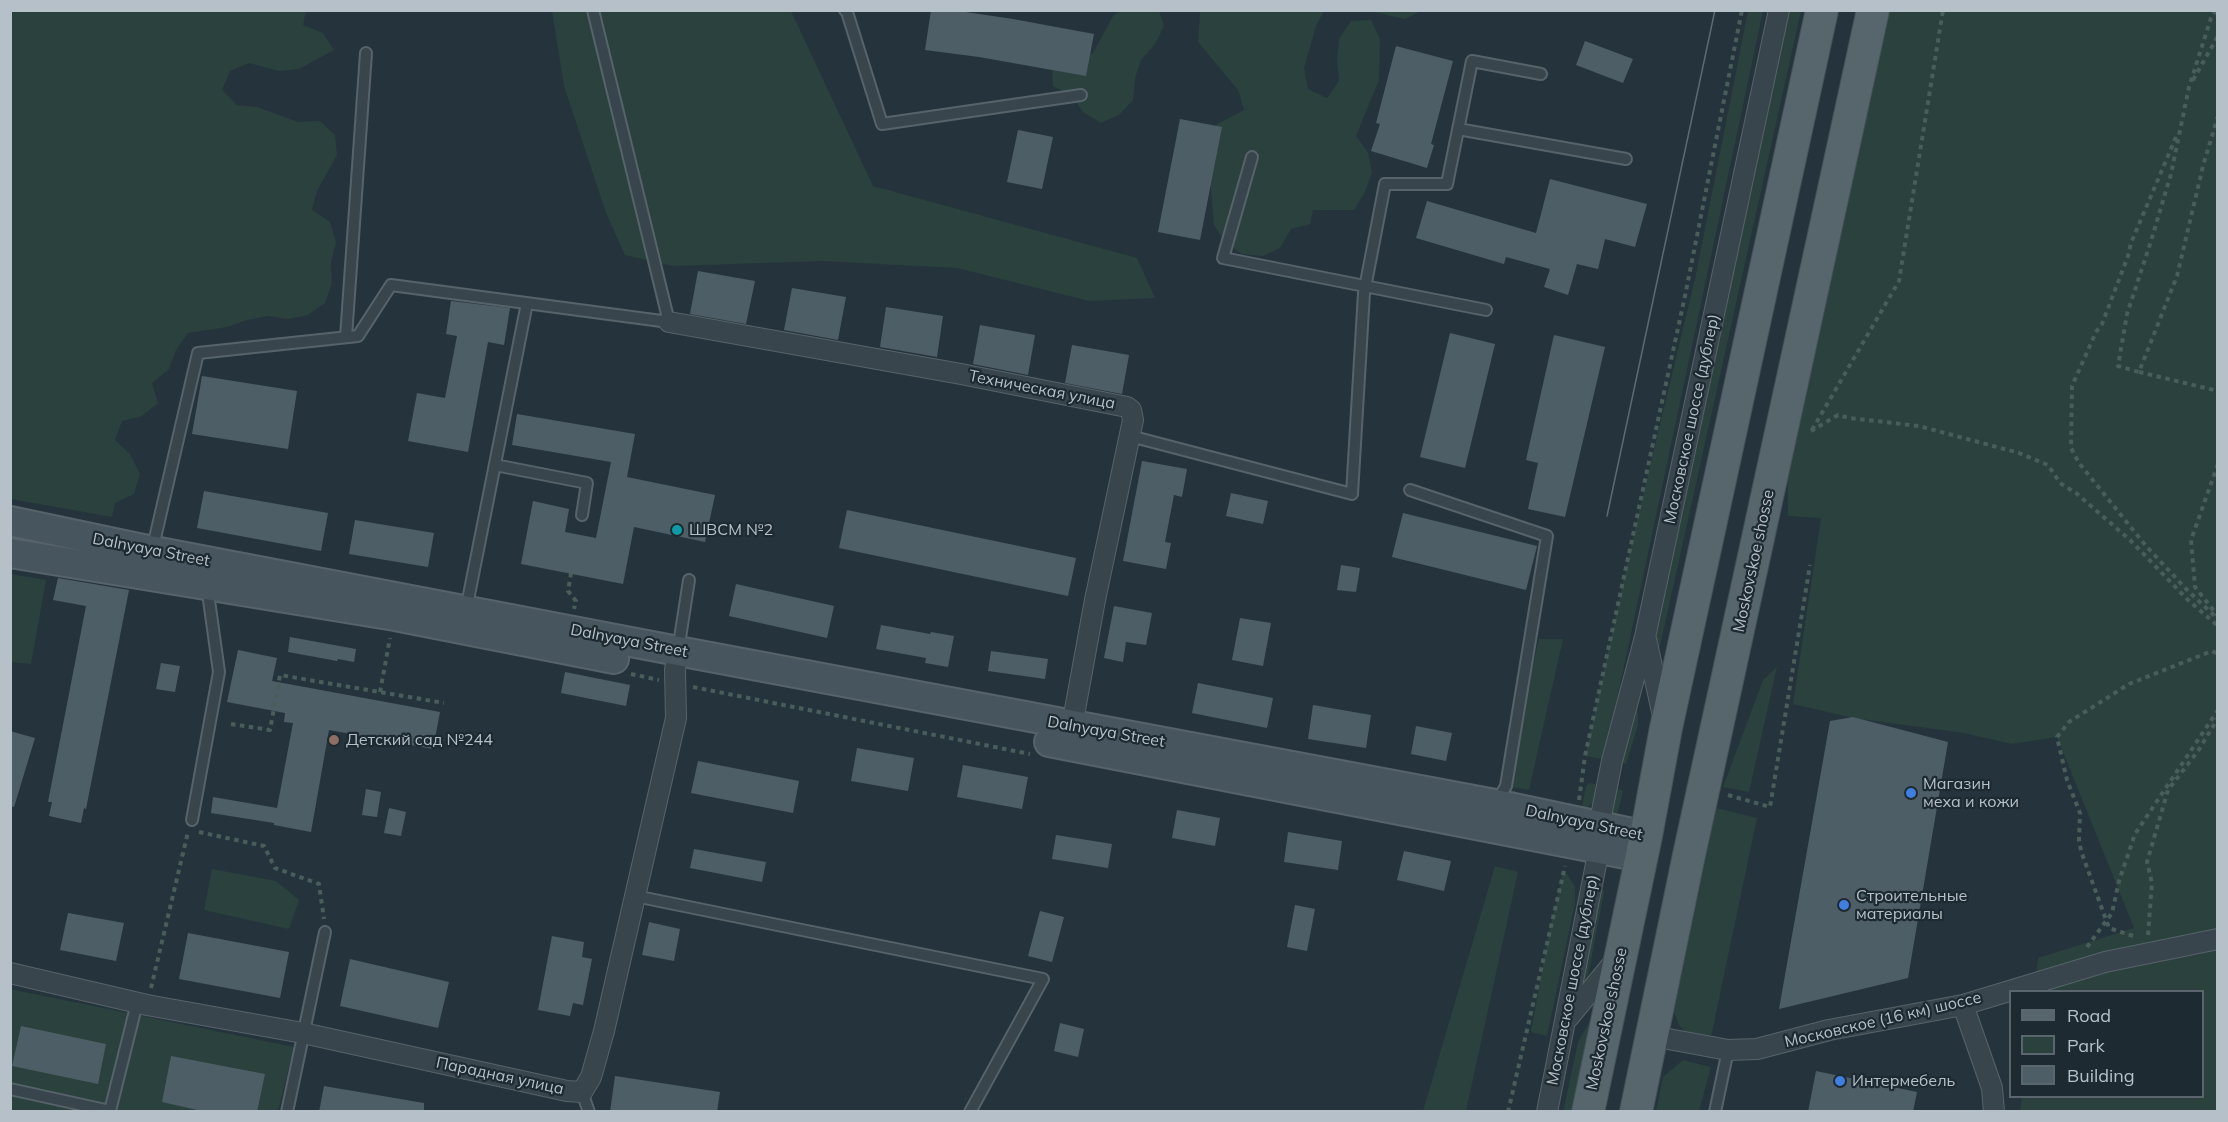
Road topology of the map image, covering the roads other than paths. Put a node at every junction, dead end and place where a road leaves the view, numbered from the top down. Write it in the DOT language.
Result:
graph roads {
  1 [pos="593,10"];
  2 [pos="844,10"];
  3 [pos="1779,10"];
  4 [pos="1822,10"];
  5 [pos="1873,10"];
  6 [pos="366,52"];
  7 [pos="1541,74"];
  8 [pos="1081,95"];
  9 [pos="1458,129"];
  10 [pos="1252,157"];
  11 [pos="1626,159"];
  12 [pos="1365,286"];
  13 [pos="527,303"];
  14 [pos="1486,310"];
  15 [pos="669,322"];
  16 [pos="346,337"];
  17 [pos="1130,436"];
  18 [pos="495,465"];
  19 [pos="1410,490"];
  20 [pos="582,515"];
  21 [pos="10,521"];
  22 [pos="152,550"];
  23 [pos="10,553"];
  24 [pos="689,580"];
  25 [pos="209,585"];
  26 [pos="466,610"];
  27 [pos="1645,637"];
  28 [pos="677,661"];
  29 [pos="1072,726"];
  30 [pos="1666,728"];
  31 [pos="1495,804"];
  32 [pos="192,820"];
  33 [pos="1586,835"];
  34 [pos="1644,847"];
  35 [pos="1689,855"];
  36 [pos="635,896"];
  37 [pos="326,932"];
  38 [pos="2217,939"];
  39 [pos="1621,954"];
  40 [pos="10,973"];
  41 [pos="2013,990"];
  42 [pos="2009,991"];
  43 [pos="142,1004"];
  44 [pos="1963,1005"];
  45 [pos="1567,1019"];
  46 [pos="303,1033"];
  47 [pos="1652,1036"];
  48 [pos="1728,1050"];
  49 [pos="10,1089"];
  50 [pos="582,1092"];
  51 [pos="287,1112"];
  52 [pos="589,1112"];
  53 [pos="970,1112"];
  54 [pos="1547,1112"];
  55 [pos="1588,1112"];
  56 [pos="1636,1112"];
  57 [pos="1715,1112"];
  58 [pos="1994,1112"];
  1 -- 15 [label="lane"];
  2 -- 8 [label="lane"];
  3 -- 27 [label="street, Московское шоссе (дублер)"];
  4 -- 30 [label="main road, Moskovskoe shosse"];
  5 -- 35 [label="main road, Moskovskoe shosse"];
  6 -- 16 [label="lane"];
  7 -- 9 [label="lane"];
  9 -- 11 [label="lane"];
  9 -- 12 [label="lane"];
  10 -- 12 [label="lane"];
  12 -- 14 [label="lane"];
  12 -- 17 [label="lane"];
  13 -- 15 [label="lane"];
  13 -- 16 [label="lane"];
  13 -- 18 [label="lane"];
  15 -- 17 [label="street, Техническая улица"];
  16 -- 22 [label="lane"];
  17 -- 29 [label="street, Техническая улица"];
  18 -- 20 [label="lane"];
  18 -- 26 [label="lane"];
  19 -- 31 [label="lane"];
  21 -- 22 [label="main road, Dalnyaya Street"];
  22 -- 26 [label="main road, Dalnyaya Street"];
  23 -- 25 [label="main road, Dalnyaya Street"];
  24 -- 28 [label="lane"];
  25 -- 28 [label="main road, Dalnyaya Street"];
  25 -- 32 [label="lane"];
  26 -- 28 [label="main road, Dalnyaya Street"];
  27 -- 30 [label="street"];
  27 -- 33 [label="street, Московское шоссе (дублер)"];
  28 -- 29 [label="main road, Dalnyaya Street"];
  28 -- 33 [label="main road, Dalnyaya Street"];
  28 -- 36 [label="street, Парадная улица"];
  29 -- 31 [label="main road, Dalnyaya Street"];
  30 -- 34 [label="main road, Moskovskoe shosse"];
  31 -- 33 [label="main road, Dalnyaya Street"];
  33 -- 34 [label="main road, Dalnyaya Street"];
  33 -- 45 [label="street, Московское шоссе (дублер)"];
  34 -- 35 [label="main road, Dalnyaya Street"];
  34 -- 39 [label="main road, Moskovskoe shosse"];
  35 -- 47 [label="main road, Moskovskoe shosse"];
  36 -- 50 [label="street, Парадная улица"];
  36 -- 53 [label="lane"];
  37 -- 46 [label="lane"];
  38 -- 41 [label="street, Московское (16 км) шоссе"];
  39 -- 45 [label="street"];
  39 -- 55 [label="main road, Moskovskoe shosse"];
  40 -- 43 [label="street, Парадная улица"];
  42 -- 44 [label="street, Московское (16 км) шоссе"];
  43 -- 46 [label="street, Парадная улица"];
  43 -- 49 [label="lane"];
  44 -- 48 [label="street, Московское (16 км) шоссе"];
  44 -- 58 [label="street"];
  45 -- 54 [label="street, Московское шоссе (дублер)"];
  46 -- 50 [label="street, Парадная улица"];
  46 -- 51 [label="lane"];
  47 -- 48 [label="street, Московское (16 км) шоссе"];
  47 -- 56 [label="main road, Moskovskoe shosse"];
  48 -- 57 [label="lane"];
  50 -- 52 [label="lane"];
}
